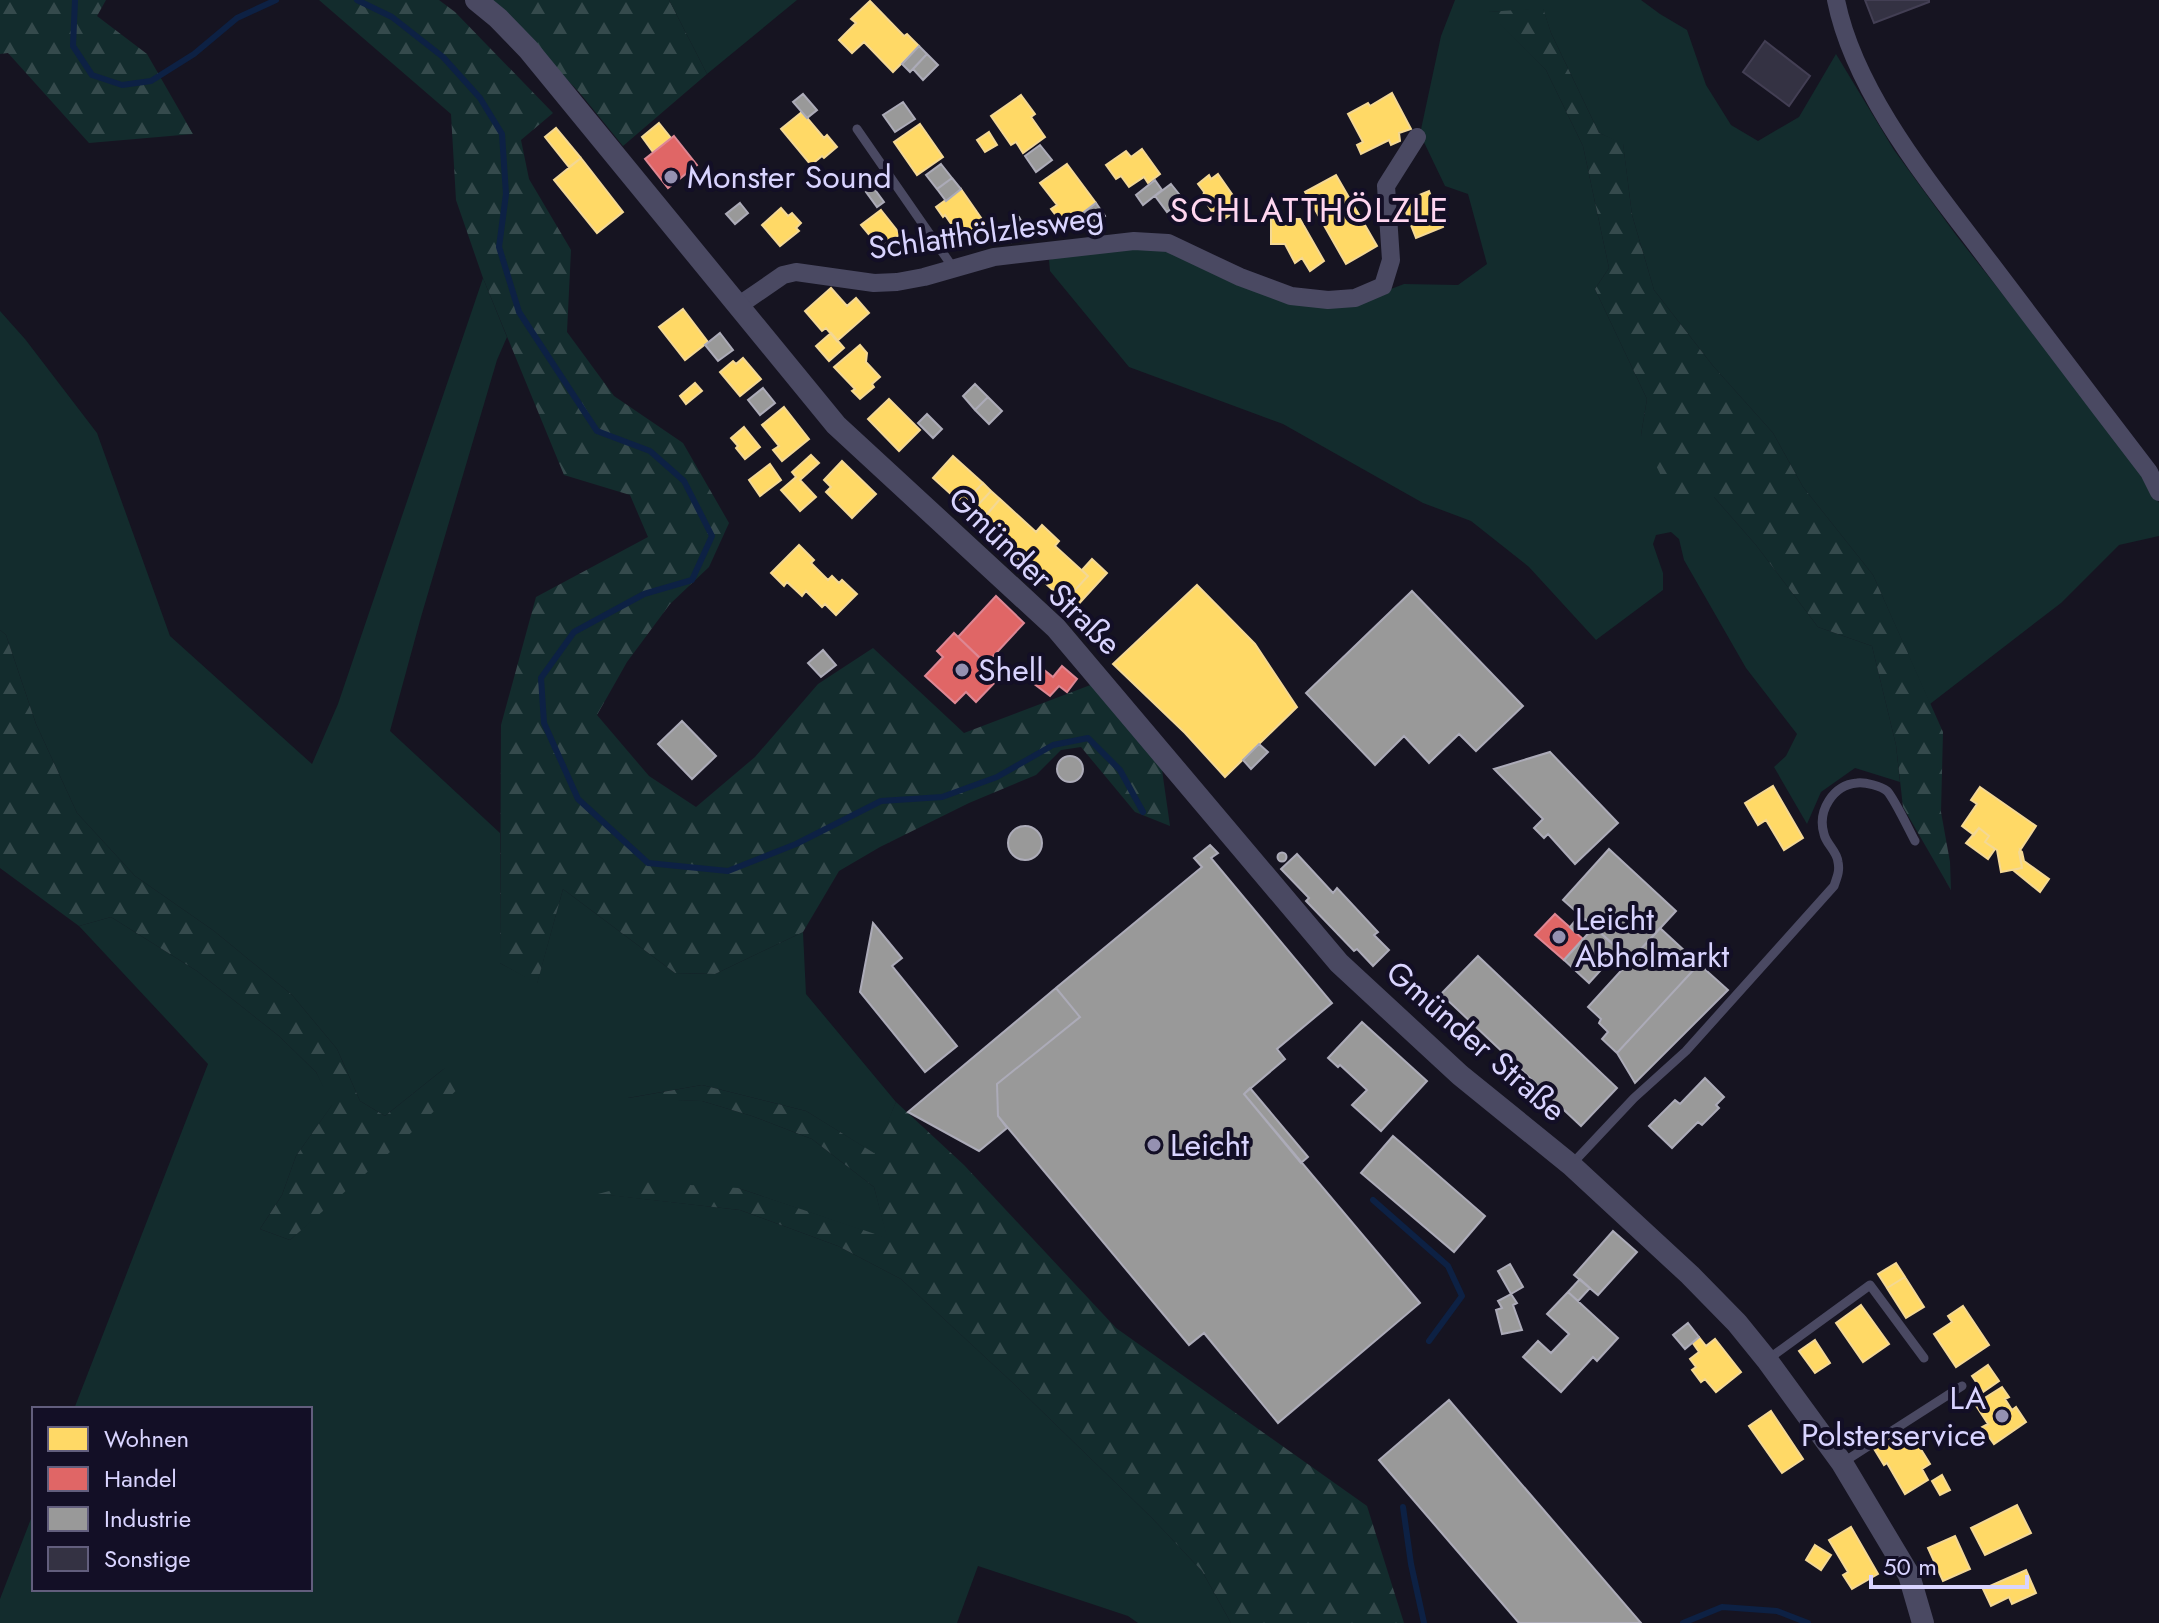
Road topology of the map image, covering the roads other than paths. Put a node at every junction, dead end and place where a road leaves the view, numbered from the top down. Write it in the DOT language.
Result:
graph roads {
  1 [pos="476,0"];
  2 [pos="1836,0"];
  3 [pos="857,129"];
  4 [pos="1417,137"];
  5 [pos="954,269"];
  6 [pos="738,306"];
  7 [pos="2159,492"];
  8 [pos="1915,841"];
  9 [pos="1571,1165"];
  10 [pos="1924,1358"];
  11 [pos="1767,1360"];
  12 [pos="1962,1386"];
  13 [pos="1842,1463"];
  14 [pos="1923,1623"];
  1 -- 6 [label="street, Gmünder Straße"];
  2 -- 7 [label="street"];
  3 -- 5 [label="lane"];
  4 -- 5 [label="street, Schlatthölzlesweg"];
  5 -- 6 [label="street, Schlatthölzlesweg"];
  6 -- 9 [label="street, Gmünder Straße"];
  8 -- 9 [label="lane, Gmünder Straße"];
  9 -- 11 [label="street, Gmünder Straße"];
  10 -- 11 [label="lane"];
  11 -- 13 [label="street, Gmünder Straße"];
  12 -- 13 [label="lane"];
  13 -- 14 [label="street, Gmünder Straße"];
}
